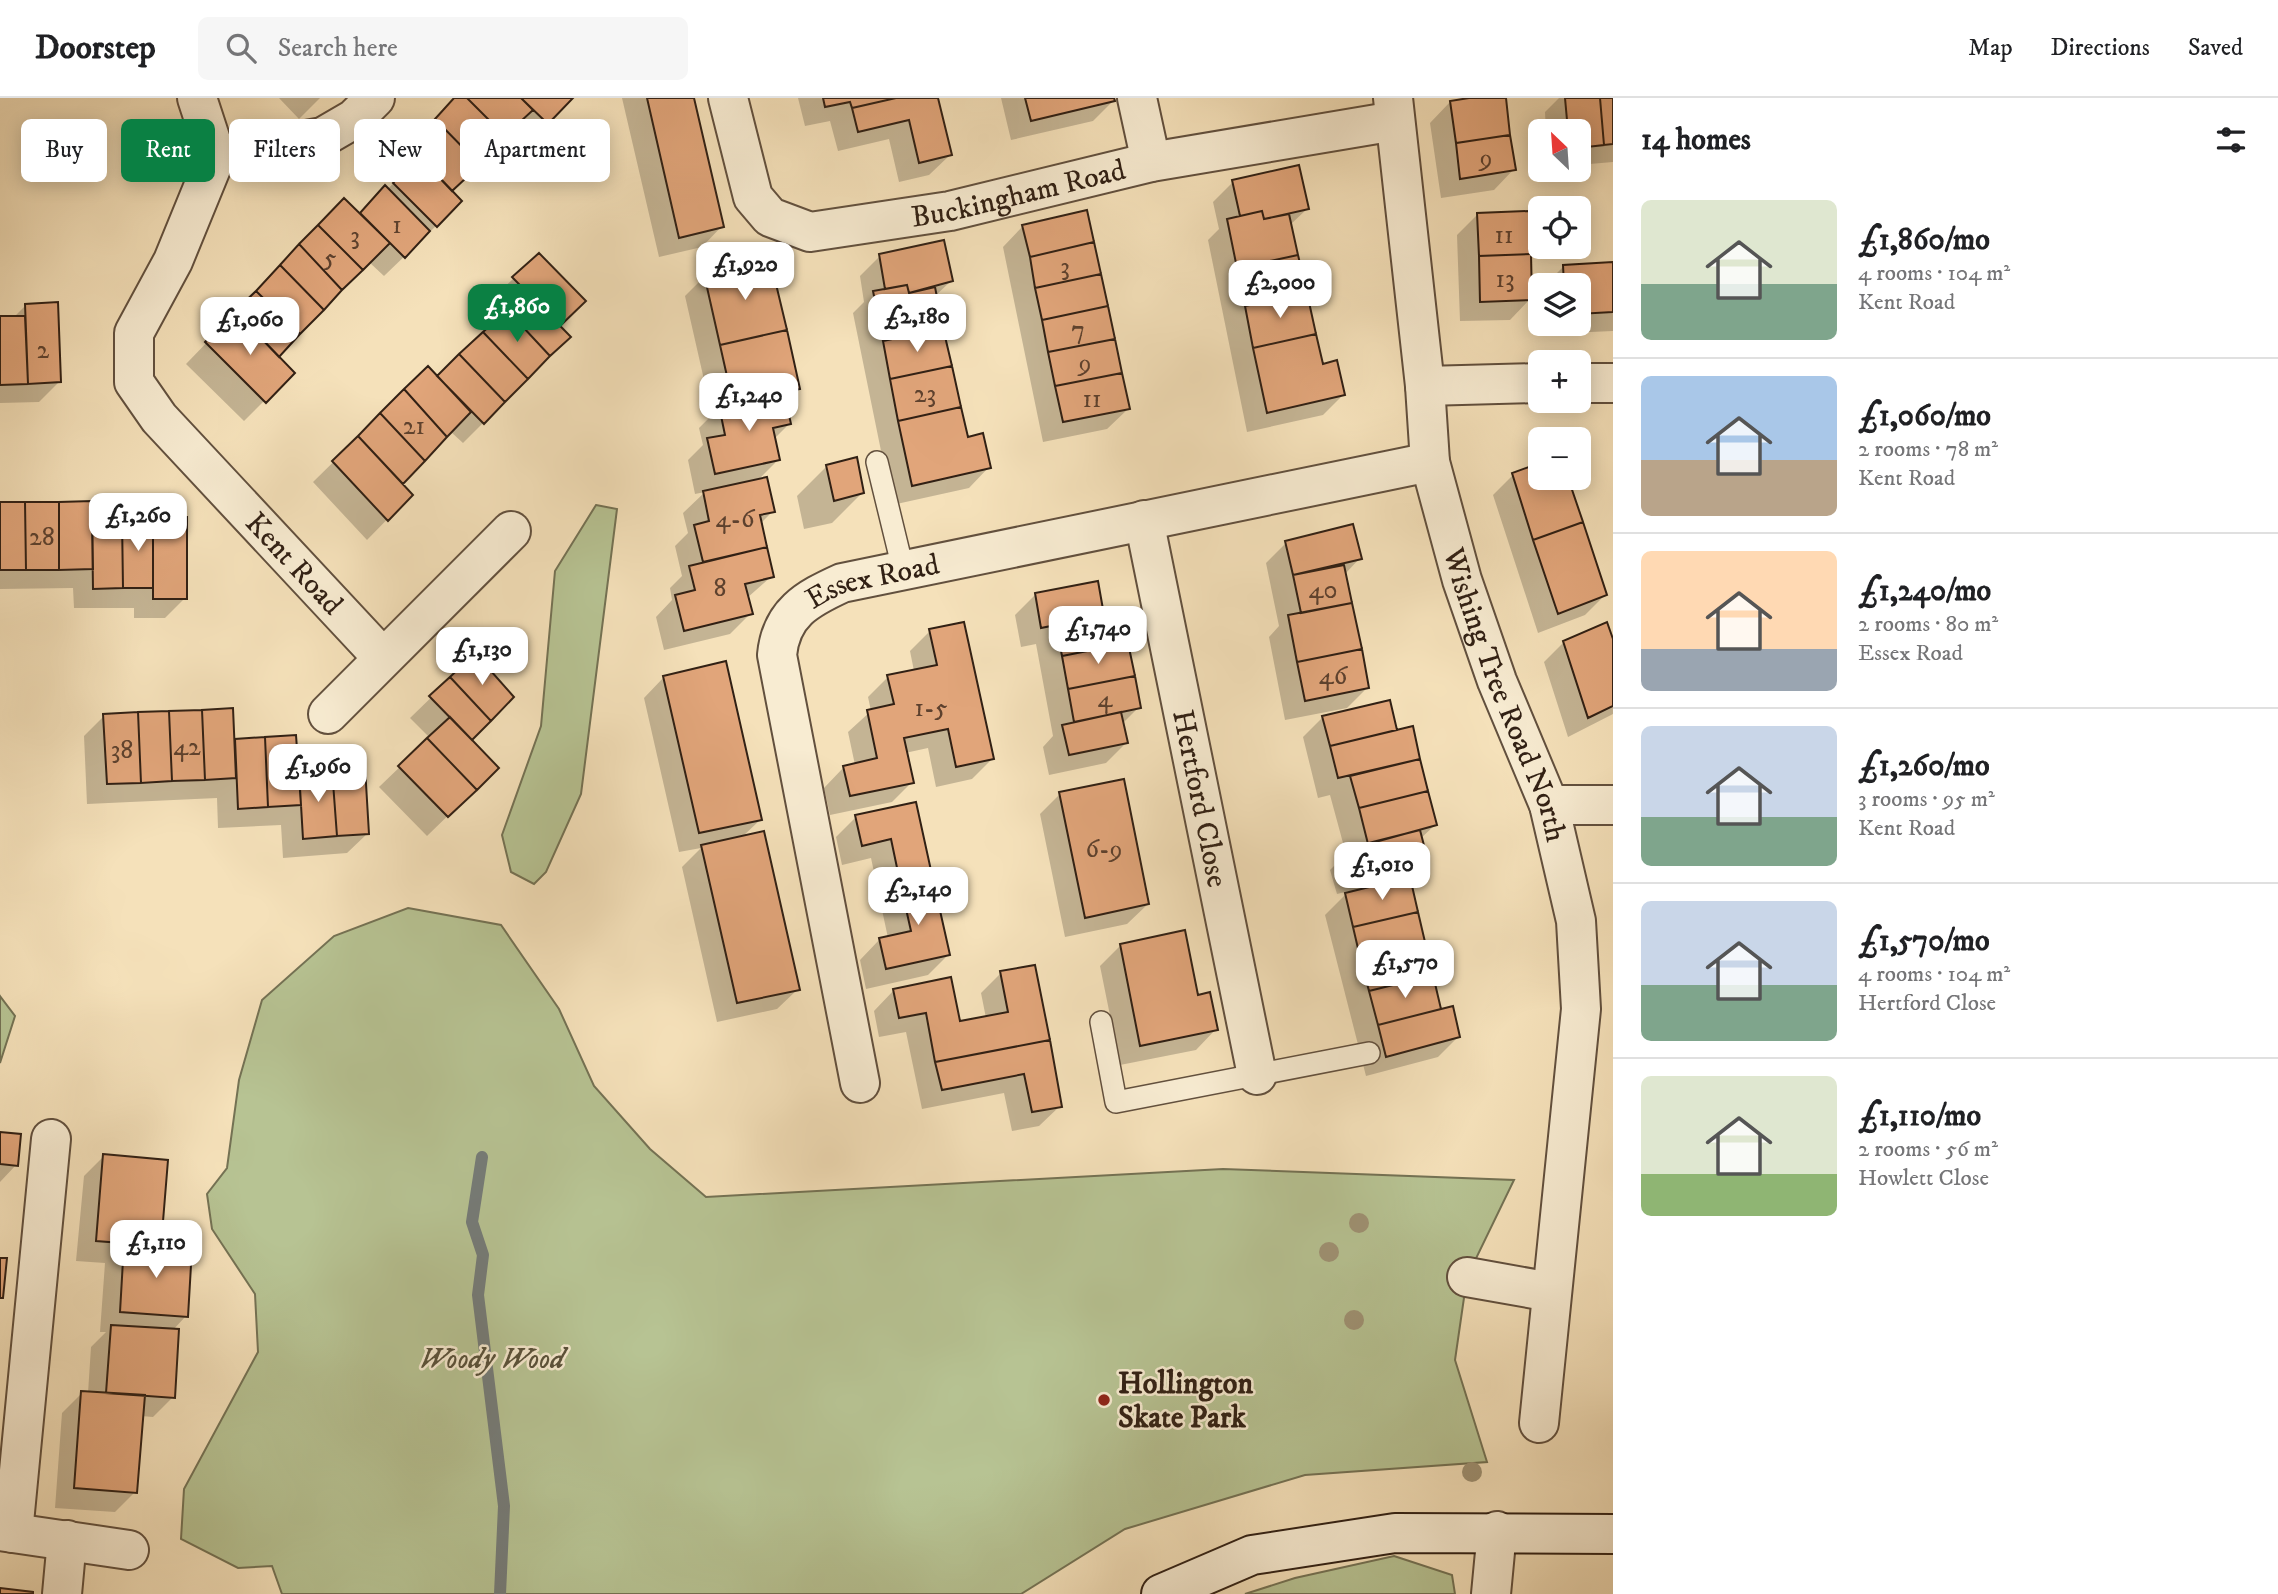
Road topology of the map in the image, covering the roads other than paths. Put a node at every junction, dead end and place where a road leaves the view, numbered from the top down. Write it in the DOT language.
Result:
graph roads {
  1 [pos="197,98"];
  2 [pos="375,98"];
  3 [pos="728,98"];
  4 [pos="1137,98"];
  5 [pos="1394,109"];
  6 [pos="216,156"];
  7 [pos="1151,162"];
  8 [pos="1528,383"];
  9 [pos="1591,383"];
  10 [pos="1613,383"];
  11 [pos="1425,386"];
  12 [pos="877,462"];
  13 [pos="1430,462"];
  14 [pos="1144,520"];
  15 [pos="511,531"];
  16 [pos="903,569"];
  17 [pos="382,657"];
  18 [pos="328,714"];
  19 [pos="1549,805"];
  20 [pos="1613,805"];
  21 [pos="1101,1022"];
  22 [pos="1369,1053"];
  23 [pos="1256,1075"];
  24 [pos="860,1083"];
  25 [pos="51,1139"];
  26 [pos="1467,1278"];
  27 [pos="1551,1292"];
  28 [pos="1539,1423"];
  29 [pos="1497,1531"];
  30 [pos="7,1532"];
  31 [pos="1613,1534"];
  32 [pos="67,1540"];
  33 [pos="129,1550"];
  34 [pos="62,1594"];
  35 [pos="1161,1594"];
  36 [pos="1492,1594"];
  1 -- 6 [label="street"];
  2 -- 6 [label="street"];
  3 -- 7 [label="street, Buckingham Road"];
  4 -- 7 [label="street"];
  5 -- 7 [label="street, Buckingham Road"];
  5 -- 11 [label="street, Wishing Tree Road North"];
  6 -- 17 [label="street, Kent Road"];
  8 -- 11 [label="street"];
  9 -- 10 [label="street"];
  11 -- 13 [label="street, Wishing Tree Road North"];
  12 -- 16 [label="lane"];
  13 -- 14 [label="street, Essex Road"];
  13 -- 19 [label="street, Wishing Tree Road North"];
  14 -- 16 [label="street, Essex Road"];
  14 -- 23 [label="street, Hertford Close"];
  15 -- 17 [label="street"];
  16 -- 24 [label="street, Essex Road"];
  17 -- 18 [label="street"];
  19 -- 20 [label="street"];
  19 -- 27 [label="street, Wishing Tree Road North"];
  21 -- 23 [label="lane"];
  22 -- 23 [label="lane"];
  25 -- 30 [label="street"];
  26 -- 27 [label="street"];
  27 -- 28 [label="street, Wishing Tree Road North"];
  29 -- 31 [label="street"];
  29 -- 35 [label="street"];
  29 -- 36 [label="street"];
  30 -- 32 [label="street"];
  32 -- 33 [label="street"];
  32 -- 34 [label="street"];
}
